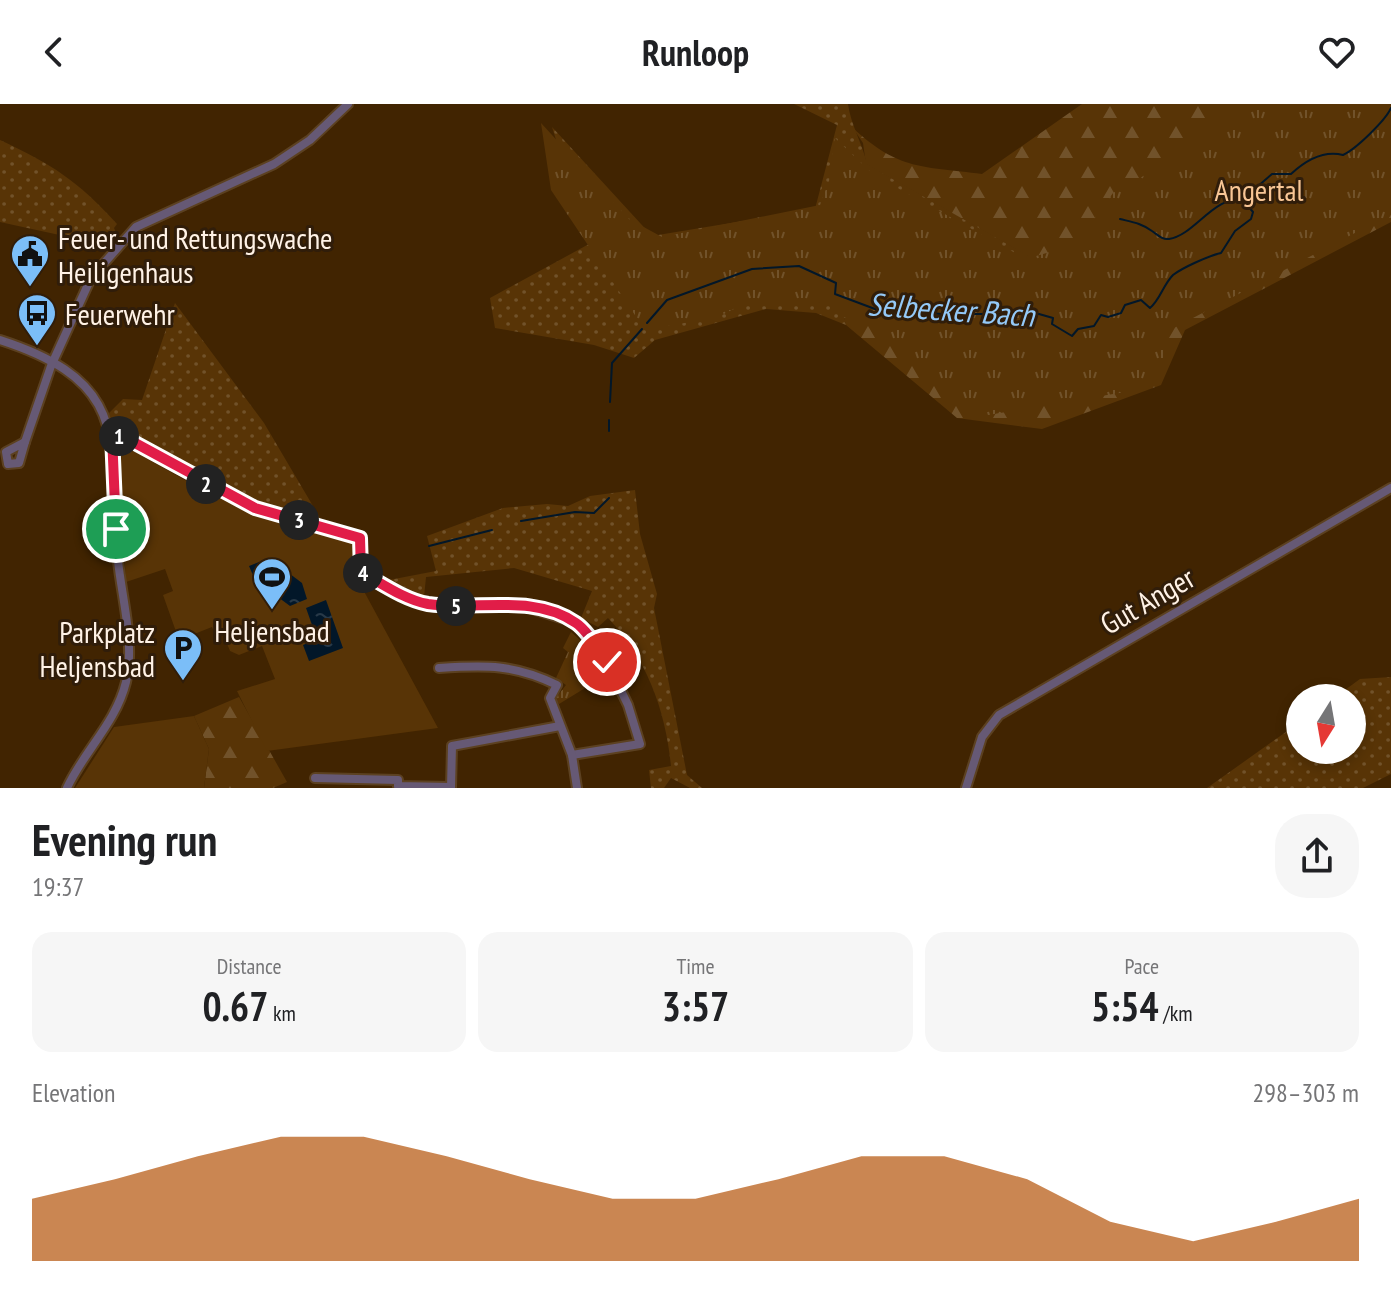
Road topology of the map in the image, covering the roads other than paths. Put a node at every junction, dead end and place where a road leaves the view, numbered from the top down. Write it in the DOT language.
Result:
graph roads {
  1 [pos="348,104"];
  2 [pos="0,340"];
  3 [pos="53,360"];
  4 [pos="112,435"];
  5 [pos="25,442"];
  6 [pos="1391,488"];
  7 [pos="439,668"];
  8 [pos="560,726"];
  9 [pos="572,755"];
  10 [pos="315,778"];
  11 [pos="67,788"];
  12 [pos="451,788"];
  13 [pos="577,788"];
  14 [pos="966,788"];
  1 -- 3 [label="street"];
  2 -- 3 [label="street"];
  3 -- 4 [label="street"];
  3 -- 5 [label="street"];
  4 -- 9 [label="street"];
  4 -- 11 [label="street"];
  6 -- 14 [label="street, Gut Anger"];
  7 -- 8 [label="street"];
  8 -- 9 [label="street"];
  8 -- 12 [label="street"];
  9 -- 13 [label="street"];
  10 -- 12 [label="street"];
}
